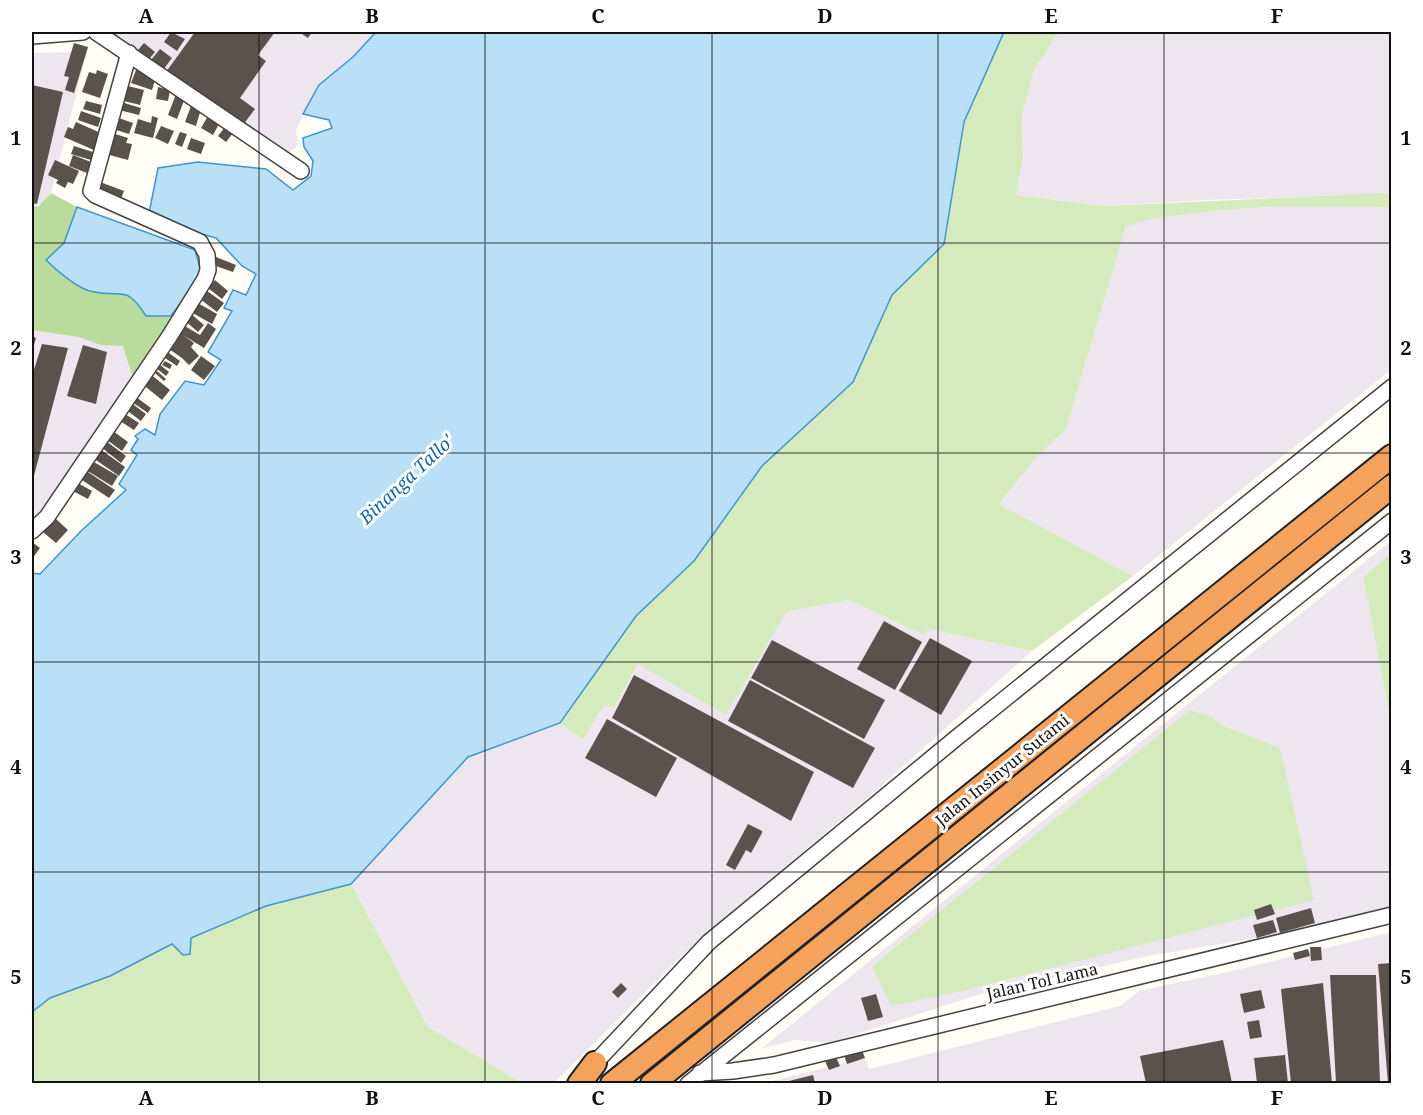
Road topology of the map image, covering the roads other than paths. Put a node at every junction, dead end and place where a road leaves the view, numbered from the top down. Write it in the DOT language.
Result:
graph roads {
  1 [pos="82,32"];
  2 [pos="96,32"];
  3 [pos="32,36"];
  4 [pos="129,53"];
  5 [pos="301,171"];
  6 [pos="1392,387"];
  7 [pos="1392,456"];
  8 [pos="1392,486"];
  9 [pos="1392,521"];
  10 [pos="32,531"];
  11 [pos="1392,915"];
  12 [pos="595,1063"];
  13 [pos="700,1073"];
  14 [pos="579,1083"];
  15 [pos="612,1083"];
  16 [pos="652,1083"];
  17 [pos="688,1083"];
  1 -- 3 [label="street"];
  2 -- 4 [label="street"];
  4 -- 5 [label="street"];
  4 -- 10 [label="street"];
  6 -- 12 [label="street"];
  7 -- 15 [label="highway, Jalan Insinyur Sutami"];
  8 -- 16 [label="highway, Jalan Insinyur Sutami"];
  9 -- 13 [label="street"];
  11 -- 13 [label="street, Jalan Tol Lama"];
  12 -- 14 [label="highway"];
  13 -- 17 [label="street"];
}
